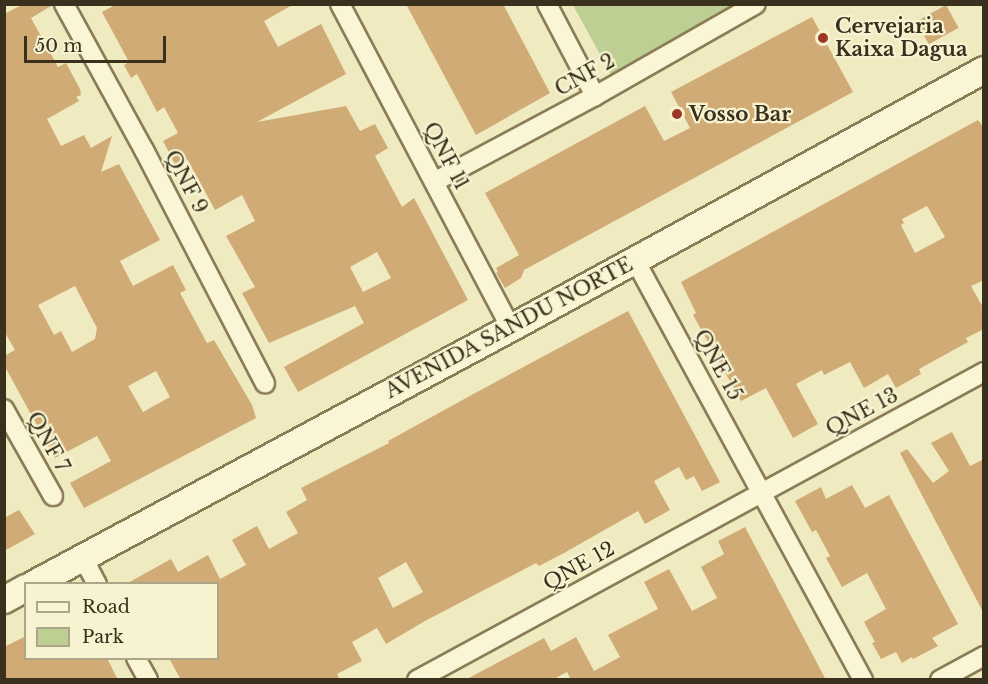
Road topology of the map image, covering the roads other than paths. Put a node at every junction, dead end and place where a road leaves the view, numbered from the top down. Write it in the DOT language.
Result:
graph roads {
  1 [pos="64,4"];
  2 [pos="340,4"];
  3 [pos="547,4"];
  4 [pos="756,4"];
  5 [pos="984,70"];
  6 [pos="595,96"];
  7 [pos="434,182"];
  8 [pos="635,260"];
  9 [pos="511,328"];
  10 [pos="984,372"];
  11 [pos="265,383"];
  12 [pos="4,409"];
  13 [pos="762,492"];
  14 [pos="53,496"];
  15 [pos="82,556"];
  16 [pos="37,582"];
  17 [pos="96,582"];
  18 [pos="24,589"];
  19 [pos="4,600"];
  20 [pos="984,656"];
  21 [pos="137,660"];
  22 [pos="148,680"];
  23 [pos="417,680"];
  24 [pos="863,680"];
  25 [pos="940,680"];
  1 -- 11 [label="street, QNF 9"];
  2 -- 7 [label="street, QNF 11"];
  3 -- 6 [label="street"];
  4 -- 6 [label="street, CNF 2"];
  5 -- 8 [label="main road, AVENIDA SANDU NORTE"];
  6 -- 7 [label="street, CNF 2"];
  7 -- 9 [label="street, QNF 11"];
  8 -- 9 [label="main road, AVENIDA SANDU NORTE"];
  8 -- 13 [label="street, QNE 15"];
  9 -- 15 [label="main road, AVENIDA SANDU NORTE"];
  10 -- 13 [label="street, QNE 13"];
  12 -- 14 [label="street, QNF 7"];
  13 -- 23 [label="street, QNE 12"];
  13 -- 24 [label="street, QNE 15"];
  15 -- 16 [label="main road, AVENIDA SANDU NORTE"];
  15 -- 17 [label="street"];
  18 -- 19 [label="main road"];
  20 -- 25 [label="street"];
  21 -- 22 [label="street"];
}
